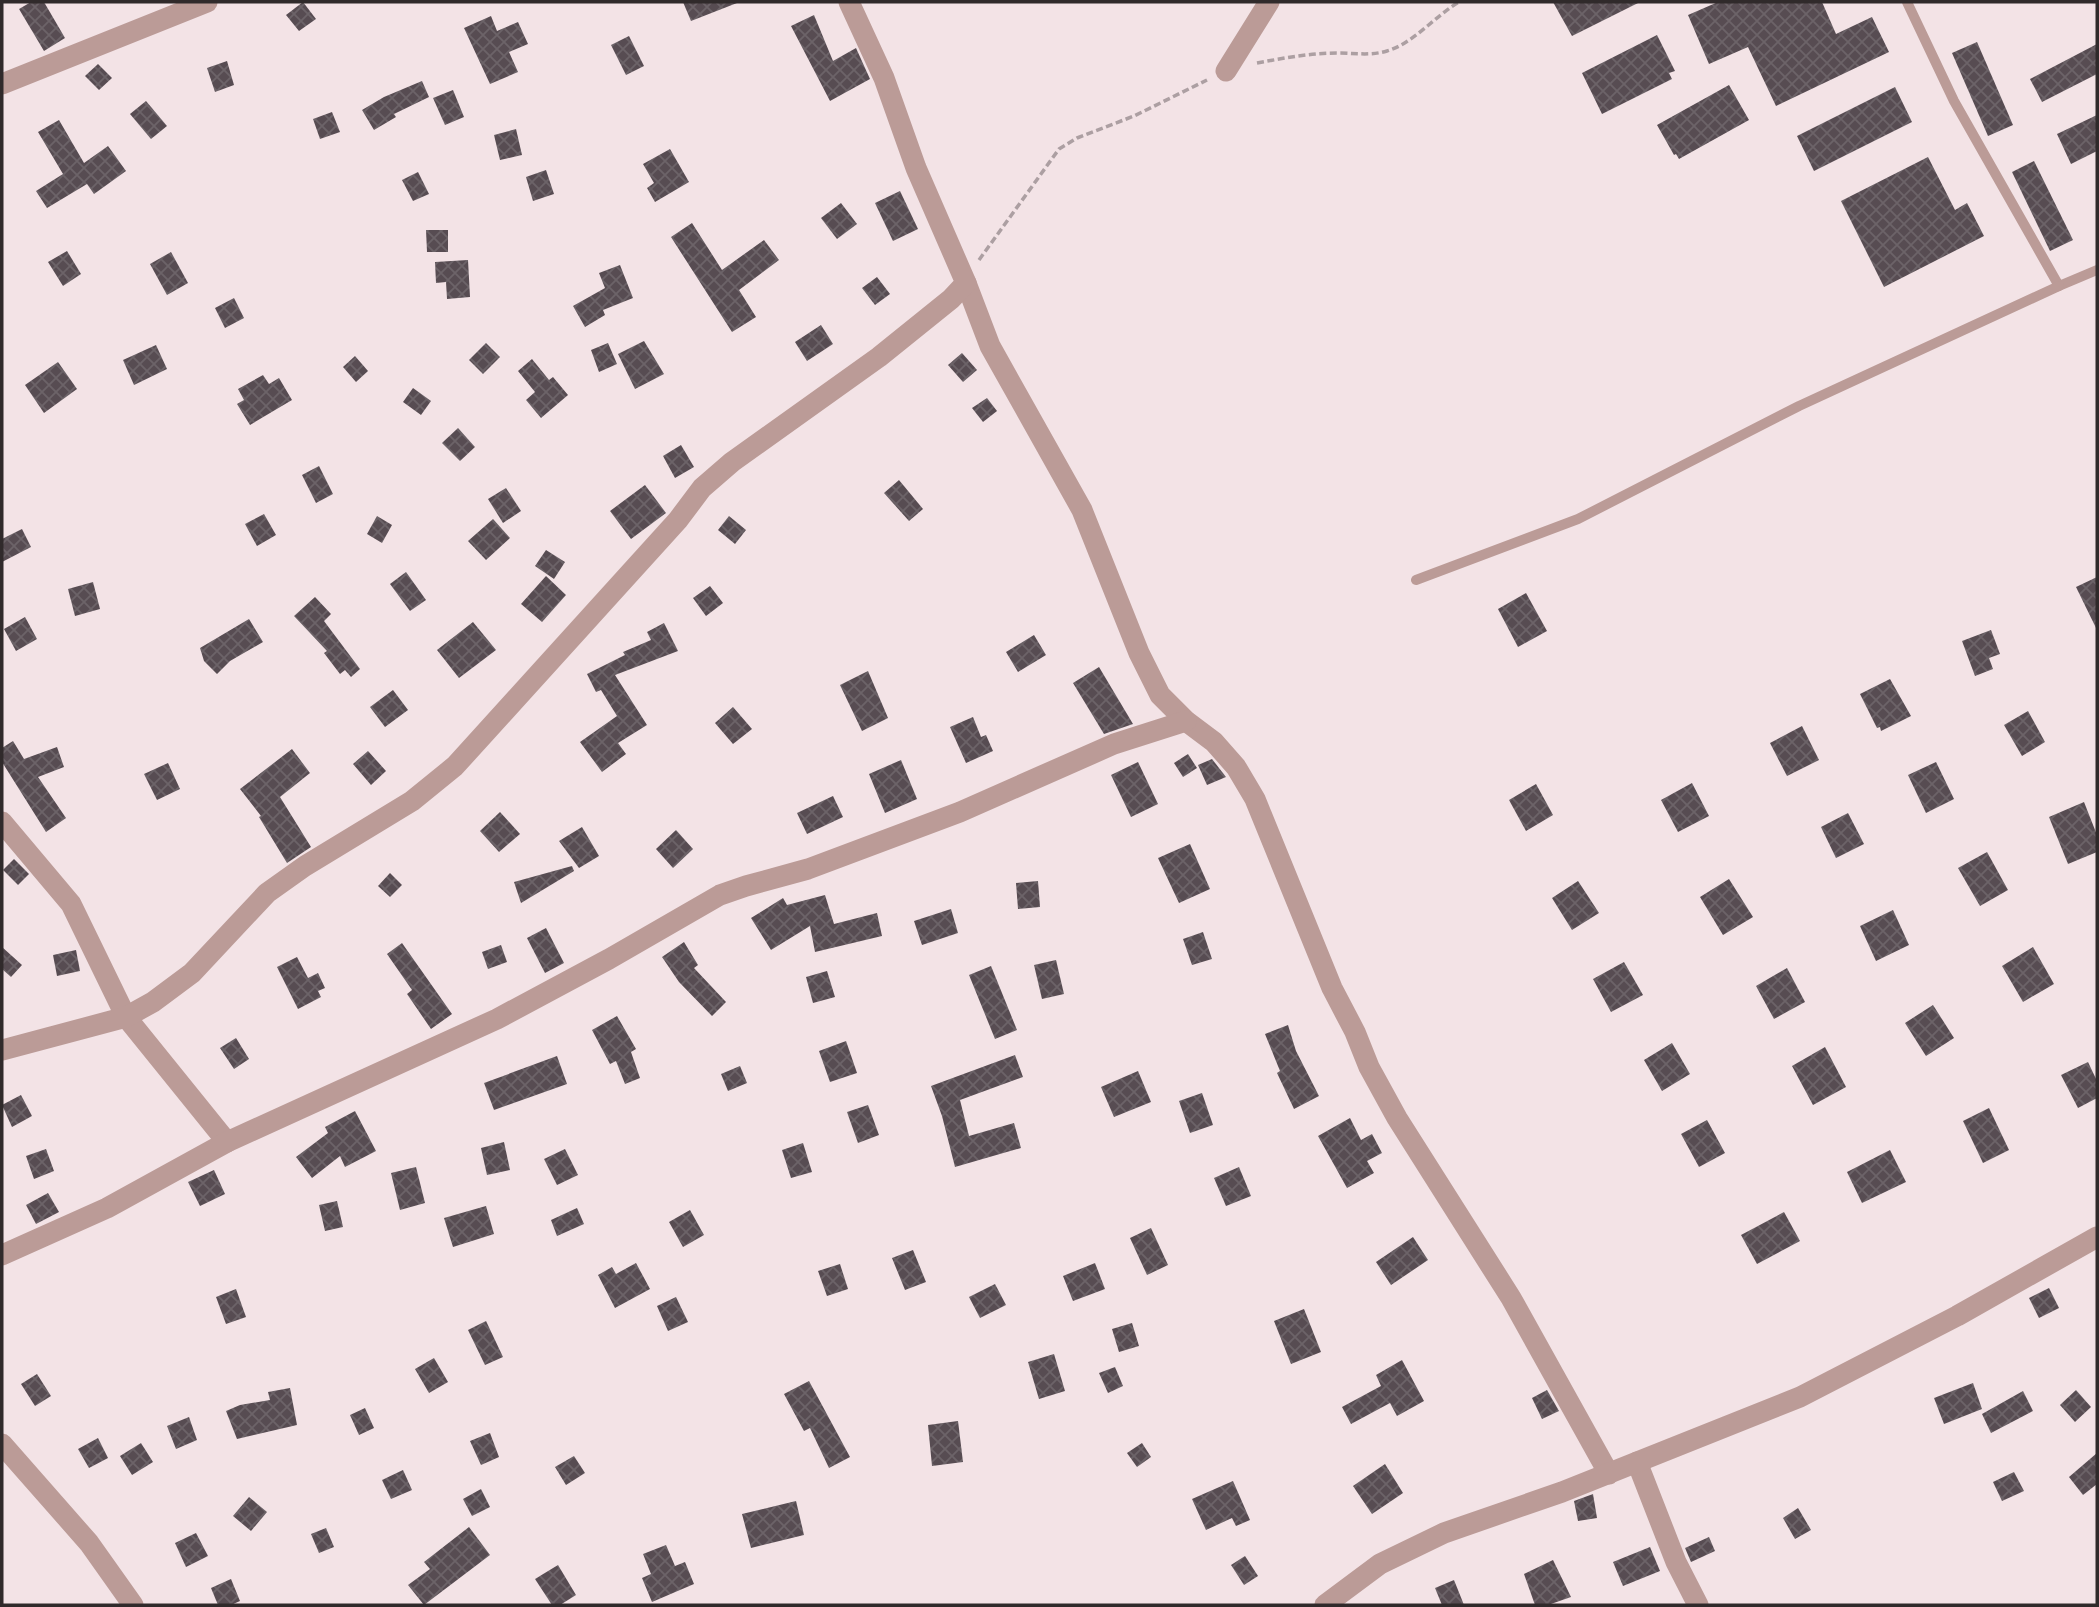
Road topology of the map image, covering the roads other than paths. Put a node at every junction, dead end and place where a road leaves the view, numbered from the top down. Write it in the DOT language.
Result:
graph roads {
  1 [pos="207,2"];
  2 [pos="849,2"];
  3 [pos="1269,2"];
  4 [pos="1907,2"];
  5 [pos="1226,71"];
  6 [pos="2,84"];
  7 [pos="2097,270"];
  8 [pos="966,283"];
  9 [pos="2059,286"];
  10 [pos="1416,580"];
  11 [pos="1186,721"];
  12 [pos="2,822"];
  13 [pos="126,1017"];
  14 [pos="2,1050"];
  15 [pos="227,1142"];
  16 [pos="2097,1237"];
  17 [pos="2,1255"];
  18 [pos="2,1444"];
  19 [pos="1637,1462"];
  20 [pos="1609,1474"];
  21 [pos="133,1605"];
  22 [pos="1325,1605"];
  23 [pos="1698,1605"];
  1 -- 6 [label="street"];
  2 -- 8 [label="street"];
  3 -- 5 [label="street"];
  4 -- 9 [label="lane"];
  7 -- 9 [label="lane"];
  8 -- 11 [label="street"];
  8 -- 13 [label="street"];
  9 -- 10 [label="lane"];
  11 -- 15 [label="street"];
  11 -- 20 [label="street"];
  12 -- 13 [label="street"];
  13 -- 14 [label="street"];
  13 -- 15 [label="street"];
  15 -- 17 [label="street"];
  16 -- 19 [label="street"];
  18 -- 21 [label="street"];
  19 -- 20 [label="street"];
  19 -- 23 [label="street"];
  20 -- 22 [label="street"];
}
